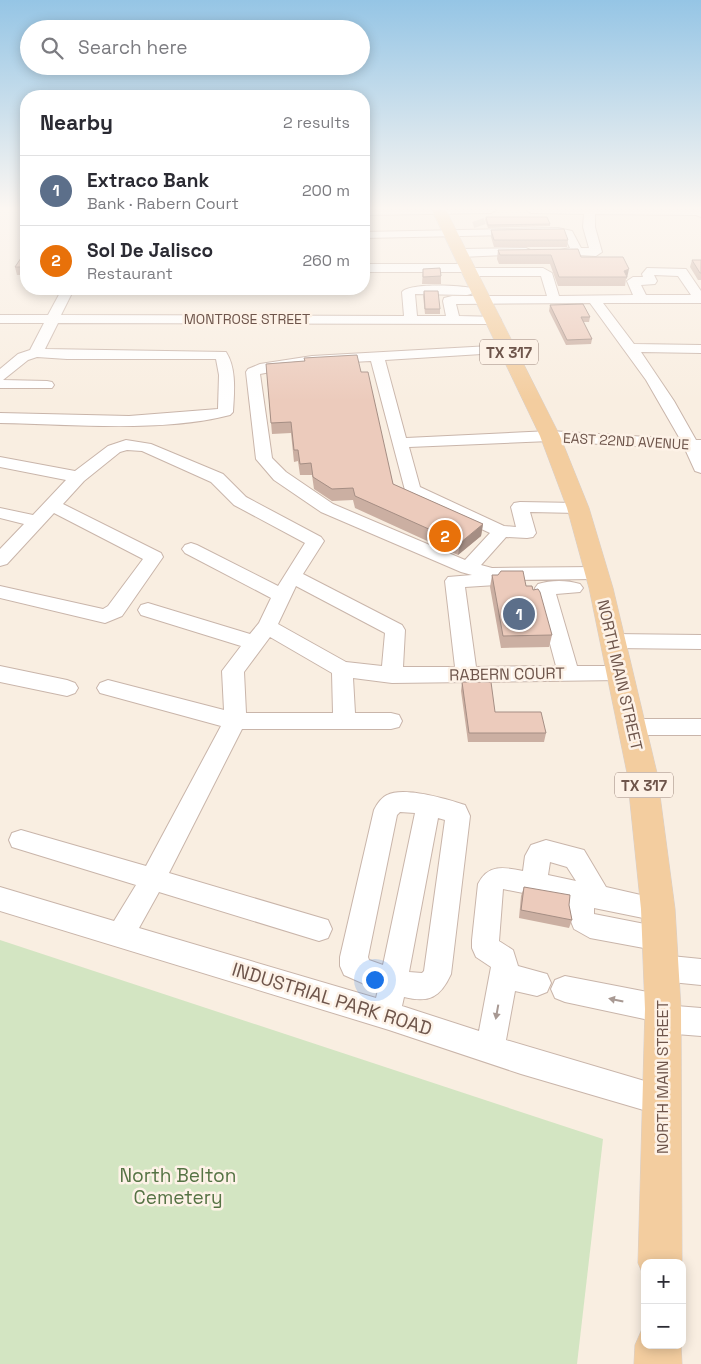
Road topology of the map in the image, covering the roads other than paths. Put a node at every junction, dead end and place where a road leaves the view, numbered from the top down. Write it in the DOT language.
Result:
graph roads {
  1 [pos="409,274"];
  2 [pos="471,274"];
  3 [pos="648,274"];
  4 [pos="683,274"];
  5 [pos="475,282"];
  6 [pos="639,294"];
  7 [pos="699,294"];
  8 [pos="65,295"];
  9 [pos="450,295"];
  10 [pos="554,299"];
  11 [pos="593,299"];
  12 [pos="0,319"];
  13 [pos="52,319"];
  14 [pos="411,320"];
  15 [pos="453,320"];
  16 [pos="494,320"];
  17 [pos="38,348"];
  18 [pos="630,348"];
  19 [pos="508,349"];
  20 [pos="701,349"];
  21 [pos="377,357"];
  22 [pos="0,376"];
  23 [pos="0,384"];
  24 [pos="46,385"];
  25 [pos="0,418"];
  26 [pos="129,421"];
  27 [pos="550,436"];
  28 [pos="400,443"];
  29 [pos="126,445"];
  30 [pos="696,445"];
  31 [pos="0,462"];
  32 [pos="701,468"];
  33 [pos="78,476"];
  34 [pos="52,505"];
  35 [pos="578,508"];
  36 [pos="0,513"];
  37 [pos="37,521"];
  38 [pos="502,531"];
  39 [pos="191,549"];
  40 [pos="0,560"];
  41 [pos="468,568"];
  42 [pos="292,576"];
  43 [pos="599,580"];
  44 [pos="545,588"];
  45 [pos="0,592"];
  46 [pos="282,596"];
  47 [pos="148,610"];
  48 [pos="260,634"];
  49 [pos="613,641"];
  50 [pos="701,642"];
  51 [pos="342,669"];
  52 [pos="568,673"];
  53 [pos="621,673"];
  54 [pos="0,674"];
  55 [pos="466,674"];
  56 [pos="392,675"];
  57 [pos="67,688"];
  58 [pos="108,688"];
  59 [pos="235,721"];
  60 [pos="344,721"];
  61 [pos="391,721"];
  62 [pos="632,727"];
  63 [pos="701,727"];
  64 [pos="428,806"];
  65 [pos="21,840"];
  66 [pos="153,879"];
  67 [pos="534,884"];
  68 [pos="588,895"];
  69 [pos="0,899"];
  70 [pos="658,909"];
  71 [pos="319,929"];
  72 [pos="121,934"];
  73 [pos="660,939"];
  74 [pos="661,968"];
  75 [pos="701,972"];
  76 [pos="503,976"];
  77 [pos="394,981"];
  78 [pos="537,983"];
  79 [pos="565,989"];
  80 [pos="663,1014"];
  81 [pos="386,1015"];
  82 [pos="701,1022"];
  83 [pos="490,1049"];
  84 [pos="664,1101"];
  85 [pos="660,1259"];
  86 [pos="658,1349"];
  87 [pos="658,1364"];
  1 -- 5 [label="street"];
  2 -- 5 [label="main road, NORTH MAIN STREET / TX 317"];
  3 -- 6 [label="street"];
  4 -- 7 [label="street"];
  5 -- 9 [label="street"];
  5 -- 10 [label="street"];
  5 -- 10 [label="street"];
  5 -- 16 [label="main road, NORTH MAIN STREET / TX 317"];
  6 -- 7 [label="street"];
  6 -- 11 [label="street"];
  8 -- 13 [label="street"];
  9 -- 14 [label="street"];
  9 -- 15 [label="street"];
  10 -- 11 [label="street"];
  11 -- 18 [label="street"];
  12 -- 13 [label="street, MONTROSE STREET"];
  13 -- 14 [label="street, MONTROSE STREET"];
  13 -- 17 [label="street"];
  14 -- 15 [label="street, MONTROSE STREET"];
  15 -- 16 [label="street, MONTROSE STREET"];
  16 -- 19 [label="main road, NORTH MAIN STREET / TX 317"];
  17 -- 22 [label="street"];
  17 -- 26 [label="street"];
  18 -- 20 [label="street"];
  18 -- 30 [label="street"];
  19 -- 21 [label="street"];
  19 -- 27 [label="main road, NORTH MAIN STREET / TX 317"];
  21 -- 28 [label="street"];
  21 -- 41 [label="street"];
  23 -- 24 [label="street"];
  25 -- 26 [label="street"];
  26 -- 29 [label="street"];
  27 -- 28 [label="street, EAST 22ND AVENUE"];
  27 -- 30 [label="street, EAST 22ND AVENUE"];
  27 -- 35 [label="main road, NORTH MAIN STREET / TX 317"];
  28 -- 38 [label="street"];
  29 -- 33 [label="street"];
  29 -- 42 [label="street"];
  30 -- 32 [label="street"];
  31 -- 33 [label="street"];
  33 -- 34 [label="street"];
  34 -- 37 [label="street"];
  34 -- 45 [label="street"];
  35 -- 38 [label="street"];
  35 -- 43 [label="main road, NORTH MAIN STREET / TX 317"];
  36 -- 37 [label="street"];
  37 -- 40 [label="street"];
  38 -- 41 [label="street"];
  39 -- 46 [label="street"];
  41 -- 43 [label="street"];
  42 -- 46 [label="street"];
  42 -- 56 [label="street"];
  43 -- 44 [label="street"];
  43 -- 49 [label="main road, NORTH MAIN STREET / TX 317"];
  44 -- 52 [label="street"];
  44 -- 55 [label="street"];
  46 -- 48 [label="street"];
  47 -- 48 [label="street"];
  48 -- 51 [label="street"];
  48 -- 59 [label="street"];
  49 -- 50 [label="street"];
  49 -- 53 [label="main road, NORTH MAIN STREET / TX 317"];
  51 -- 56 [label="street, RABERN COURT"];
  51 -- 60 [label="street"];
  52 -- 53 [label="street, RABERN COURT"];
  52 -- 55 [label="street, RABERN COURT"];
  53 -- 62 [label="main road, NORTH MAIN STREET / TX 317"];
  54 -- 57 [label="street"];
  55 -- 56 [label="street, RABERN COURT"];
  58 -- 59 [label="street"];
  59 -- 60 [label="street"];
  59 -- 66 [label="street"];
  60 -- 61 [label="street"];
  62 -- 63 [label="street"];
  62 -- 70 [label="main road, NORTH MAIN STREET / TX 317"];
  64 -- 77 [label="street"];
  64 -- 77 [label="street"];
  64 -- 77 [label="street"];
  65 -- 66 [label="street"];
  66 -- 71 [label="street"];
  66 -- 72 [label="street"];
  67 -- 68 [label="street"];
  67 -- 68 [label="street"];
  67 -- 76 [label="street"];
  68 -- 70 [label="street"];
  68 -- 73 [label="street"];
  69 -- 72 [label="street, INDUSTRIAL PARK ROAD"];
  70 -- 73 [label="main road, NORTH MAIN STREET / TX 317"];
  72 -- 81 [label="street, INDUSTRIAL PARK ROAD"];
  73 -- 74 [label="main road, NORTH MAIN STREET / TX 317"];
  74 -- 75 [label="street"];
  74 -- 80 [label="main road, NORTH MAIN STREET / TX 317"];
  76 -- 78 [label="street"];
  76 -- 83 [label="street, one-way"];
  77 -- 81 [label="street"];
  80 -- 79 [label="street, one-way"];
  80 -- 82 [label="street"];
  80 -- 84 [label="main road, NORTH MAIN STREET / TX 317"];
  81 -- 83 [label="street, INDUSTRIAL PARK ROAD"];
  83 -- 84 [label="street, INDUSTRIAL PARK ROAD"];
  84 -- 85 [label="main road, NORTH MAIN STREET / TX 317"];
  86 -- 87 [label="main road"];
}
